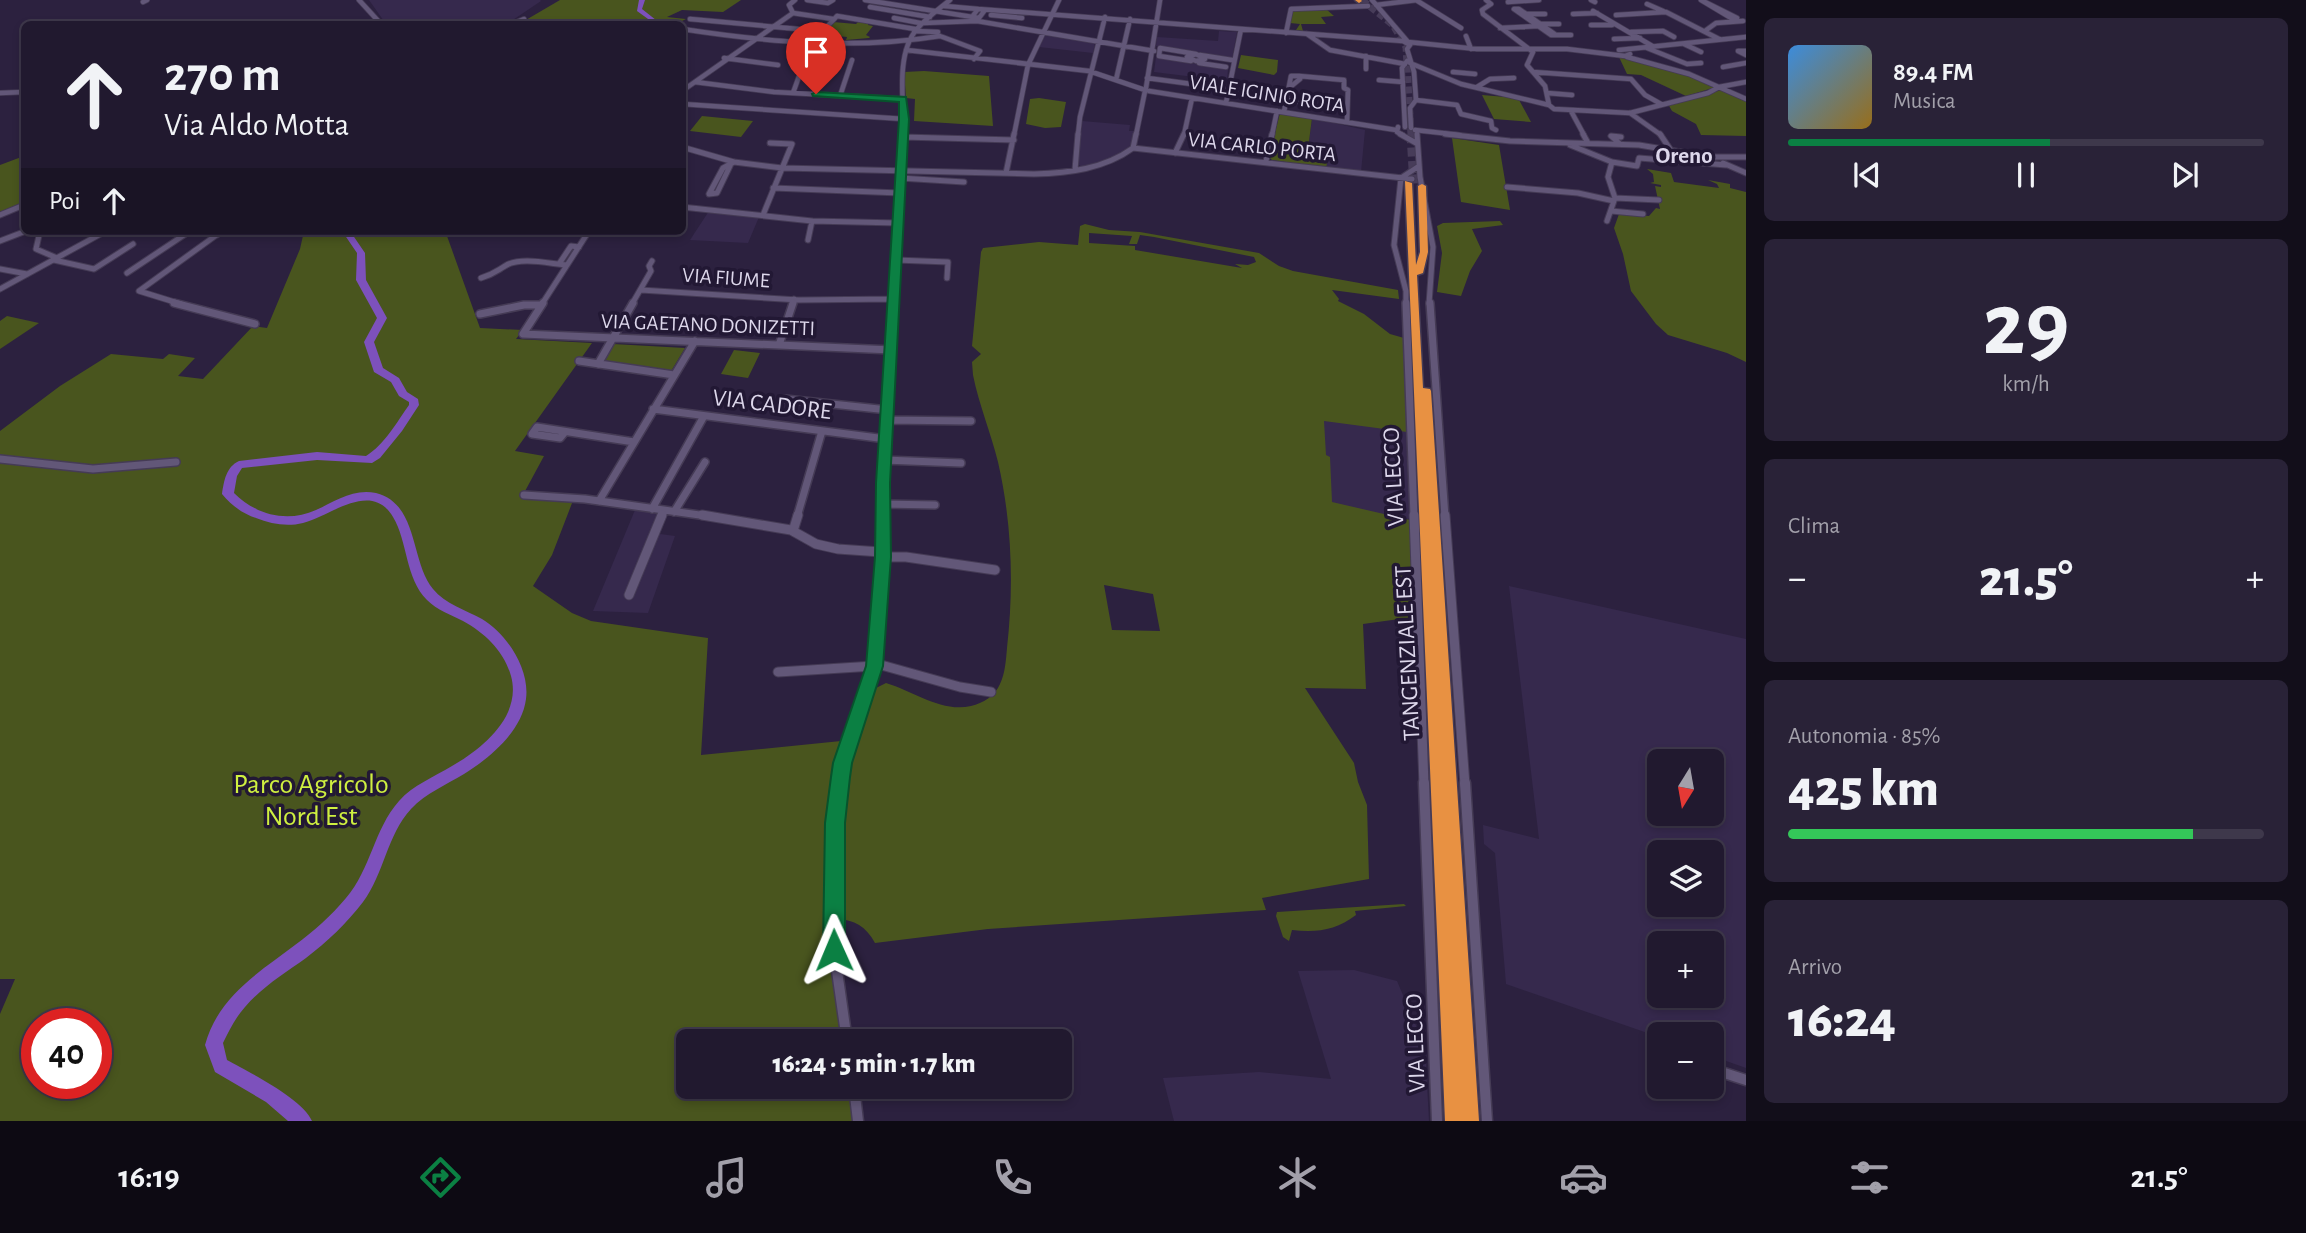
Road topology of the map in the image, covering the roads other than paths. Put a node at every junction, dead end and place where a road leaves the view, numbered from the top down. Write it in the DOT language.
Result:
graph roads {
  1 [pos="795,0"];
  2 [pos="807,0"];
  3 [pos="833,0"];
  4 [pos="868,0"];
  5 [pos="950,0"];
  6 [pos="1059,0"];
  7 [pos="1160,0"];
  8 [pos="1320,0"];
  9 [pos="1416,0"];
  10 [pos="1486,0"];
  11 [pos="1539,0"];
  12 [pos="1700,0"];
  13 [pos="363,1"];
  14 [pos="877,2"];
  15 [pos="1508,2"];
  16 [pos="1368,3"];
  17 [pos="1647,4"];
  18 [pos="944,6"];
  19 [pos="870,7"];
  20 [pos="908,7"];
  21 [pos="1328,8"];
  22 [pos="883,9"];
  23 [pos="1025,11"];
  24 [pos="902,12"];
  25 [pos="936,12"];
  26 [pos="793,13"];
  27 [pos="1053,13"];
  28 [pos="1545,13"];
  29 [pos="1573,13"];
  30 [pos="1669,13"];
  31 [pos="914,15"];
  32 [pos="1616,15"];
  33 [pos="978,16"];
  34 [pos="1442,16"];
  35 [pos="929,17"];
  36 [pos="941,17"];
  37 [pos="1105,17"];
  38 [pos="1428,17"];
  39 [pos="835,18"];
  40 [pos="690,19"];
  41 [pos="859,19"];
  42 [pos="874,19"];
  43 [pos="1022,19"];
  44 [pos="1130,19"];
  45 [pos="1739,20"];
  46 [pos="379,21"];
  47 [pos="908,21"];
  48 [pos="892,22"];
  49 [pos="1157,22"];
  50 [pos="922,23"];
  51 [pos="1559,24"];
  52 [pos="1591,25"];
  53 [pos="1614,25"];
  54 [pos="772,26"];
  55 [pos="1541,26"];
  56 [pos="1019,28"];
  57 [pos="1461,28"];
  58 [pos="1500,28"];
  59 [pos="1241,29"];
  60 [pos="686,30"];
  61 [pos="914,31"];
  62 [pos="1705,31"];
  63 [pos="1628,32"];
  64 [pos="1044,33"];
  65 [pos="1286,33"];
  66 [pos="939,34"];
  67 [pos="1307,34"];
  68 [pos="797,35"];
  69 [pos="1571,35"];
  70 [pos="1466,36"];
  71 [pos="1674,37"];
  72 [pos="1746,37"];
  73 [pos="1638,38"];
  74 [pos="1731,38"];
  75 [pos="1614,39"];
  76 [pos="1719,39"];
  77 [pos="756,40"];
  78 [pos="910,41"];
  79 [pos="1400,41"];
  80 [pos="1097,42"];
  81 [pos="811,43"];
  82 [pos="828,44"];
  83 [pos="1683,44"];
  84 [pos="1408,45"];
  85 [pos="1124,46"];
  86 [pos="1654,47"];
  87 [pos="1647,48"];
  88 [pos="1471,49"];
  89 [pos="1530,49"];
  90 [pos="906,50"];
  91 [pos="1746,50"];
  92 [pos="1156,52"];
  93 [pos="1621,52"];
  94 [pos="1701,52"];
  95 [pos="1172,54"];
  96 [pos="1197,55"];
  97 [pos="1366,56"];
  98 [pos="1187,57"];
  99 [pos="724,58"];
  100 [pos="974,59"];
  101 [pos="852,60"];
  102 [pos="1205,60"];
  103 [pos="1195,61"];
  104 [pos="1218,62"];
  105 [pos="1406,63"];
  106 [pos="1701,63"];
  107 [pos="1746,63"];
  108 [pos="778,65"];
  109 [pos="1028,65"];
  110 [pos="1723,67"];
  111 [pos="1366,68"];
  112 [pos="1470,69"];
  113 [pos="1089,71"];
  114 [pos="1423,71"];
  115 [pos="1414,72"];
  116 [pos="1453,72"];
  117 [pos="1533,72"];
  118 [pos="1475,74"];
  119 [pos="1147,78"];
  120 [pos="1514,78"];
  121 [pos="1116,80"];
  122 [pos="1380,80"];
  123 [pos="1483,81"];
  124 [pos="695,82"];
  125 [pos="1746,82"];
  126 [pos="1403,85"];
  127 [pos="1719,87"];
  128 [pos="686,88"];
  129 [pos="1477,88"];
  130 [pos="1229,89"];
  131 [pos="1146,90"];
  132 [pos="1415,90"];
  133 [pos="21,92"];
  134 [pos="0,93"];
  135 [pos="793,93"];
  136 [pos="1547,93"];
  137 [pos="1527,95"];
  138 [pos="840,96"];
  139 [pos="1572,96"];
  140 [pos="1192,98"];
  141 [pos="903,99"];
  142 [pos="1746,99"];
  143 [pos="1287,100"];
  144 [pos="1404,101"];
  145 [pos="1415,101"];
  146 [pos="1303,102"];
  147 [pos="1226,103"];
  148 [pos="1550,103"];
  149 [pos="686,104"];
  150 [pos="1661,104"];
  151 [pos="1571,110"];
  152 [pos="1277,111"];
  153 [pos="1284,112"];
  154 [pos="1630,113"];
  155 [pos="904,119"];
  156 [pos="1347,122"];
  157 [pos="1409,130"];
  158 [pos="1496,131"];
  159 [pos="1406,135"];
  160 [pos="903,137"];
  161 [pos="1621,137"];
  162 [pos="1014,140"];
  163 [pos="770,143"];
  164 [pos="1416,143"];
  165 [pos="1588,143"];
  166 [pos="1568,144"];
  167 [pos="1620,144"];
  168 [pos="1639,145"];
  169 [pos="686,148"];
  170 [pos="1133,148"];
  171 [pos="1673,150"];
  172 [pos="1175,153"];
  173 [pos="1711,157"];
  174 [pos="1746,157"];
  175 [pos="1651,159"];
  176 [pos="1266,161"];
  177 [pos="1612,162"];
  178 [pos="1683,162"];
  179 [pos="732,164"];
  180 [pos="1726,165"];
  181 [pos="782,168"];
  182 [pos="1075,170"];
  183 [pos="1006,173"];
  184 [pos="1746,173"];
  185 [pos="901,175"];
  186 [pos="1409,180"];
  187 [pos="964,182"];
  188 [pos="1507,187"];
  189 [pos="773,188"];
  190 [pos="900,194"];
  191 [pos="1615,199"];
  192 [pos="1659,200"];
  193 [pos="21,207"];
  194 [pos="686,207"];
  195 [pos="1611,211"];
  196 [pos="1643,214"];
  197 [pos="0,215"];
  198 [pos="763,215"];
  199 [pos="812,221"];
  200 [pos="1607,221"];
  201 [pos="898,223"];
  202 [pos="21,234"];
  203 [pos="39,235"];
  204 [pos="99,235"];
  205 [pos="184,235"];
  206 [pos="216,235"];
  207 [pos="586,235"];
  208 [pos="808,240"];
  209 [pos="133,244"];
  210 [pos="0,245"];
  211 [pos="579,247"];
  212 [pos="506,256"];
  213 [pos="56,259"];
  214 [pos="896,260"];
  215 [pos="652,261"];
  216 [pos="512,264"];
  217 [pos="559,264"];
  218 [pos="567,265"];
  219 [pos="0,269"];
  220 [pos="127,272"];
  221 [pos="1416,273"];
  222 [pos="27,274"];
  223 [pos="481,278"];
  224 [pos="947,278"];
  225 [pos="1,288"];
  226 [pos="641,290"];
  227 [pos="794,299"];
  228 [pos="894,299"];
  229 [pos="541,305"];
  230 [pos="480,314"];
  231 [pos="255,324"];
  232 [pos="614,338"];
  233 [pos="695,341"];
  234 [pos="779,345"];
  235 [pos="892,350"];
  236 [pos="579,362"];
  237 [pos="598,364"];
  238 [pos="674,375"];
  239 [pos="785,399"];
  240 [pos="653,410"];
  241 [pos="888,410"];
  242 [pos="704,416"];
  243 [pos="887,420"];
  244 [pos="971,421"];
  245 [pos="822,430"];
  246 [pos="565,432"];
  247 [pos="886,439"];
  248 [pos="634,442"];
  249 [pos="0,459"];
  250 [pos="884,460"];
  251 [pos="176,462"];
  252 [pos="705,462"];
  253 [pos="961,463"];
  254 [pos="524,495"];
  255 [pos="599,501"];
  256 [pos="882,503"];
  257 [pos="935,505"];
  258 [pos="652,509"];
  259 [pos="664,511"];
  260 [pos="674,512"];
  261 [pos="795,532"];
  262 [pos="882,554"];
  263 [pos="995,570"];
  264 [pos="629,595"];
  265 [pos="874,665"];
  266 [pos="778,672"];
  267 [pos="991,692"];
  268 [pos="845,1029"];
  269 [pos="1724,1073"];
  270 [pos="1746,1080"];
  271 [pos="855,1099"];
  272 [pos="858,1121"];
  273 [pos="1437,1121"];
  274 [pos="1454,1121"];
  275 [pos="1470,1121"];
  276 [pos="1487,1121"];
  1 -- 26 [label="street"];
  2 -- 3 [label="street"];
  4 -- 14 [label="street"];
  5 -- 18 [label="street"];
  6 -- 27 [label="street"];
  7 -- 49 [label="street"];
  8 -- 21 [label="street"];
  9 -- 16 [label="street"];
  9 -- 34 [label="street"];
  10 -- 58 [label="street"];
  11 -- 15 [label="street"];
  12 -- 45 [label="street"];
  13 -- 46 [label="street"];
  14 -- 19 [label="street"];
  14 -- 20 [label="street"];
  16 -- 21 [label="street"];
  16 -- 79 [label="street"];
  17 -- 30 [label="street"];
  18 -- 25 [label="street"];
  18 -- 33 [label="street"];
  19 -- 22 [label="street"];
  19 -- 41 [label="street"];
  20 -- 24 [label="street"];
  20 -- 25 [label="street"];
  21 -- 65 [label="street"];
  22 -- 24 [label="street"];
  22 -- 42 [label="street"];
  23 -- 27 [label="street"];
  23 -- 33 [label="street"];
  23 -- 43 [label="street"];
  24 -- 31 [label="street"];
  24 -- 48 [label="street"];
  25 -- 35 [label="street"];
  25 -- 36 [label="street"];
  26 -- 39 [label="street"];
  26 -- 54 [label="street"];
  27 -- 37 [label="street"];
  27 -- 64 [label="street"];
  28 -- 55 [label="street"];
  29 -- 53 [label="street"];
  30 -- 32 [label="street"];
  30 -- 62 [label="street"];
  31 -- 35 [label="street"];
  31 -- 47 [label="street"];
  33 -- 36 [label="street"];
  33 -- 43 [label="street"];
  33 -- 56 [label="street"];
  34 -- 38 [label="street"];
  34 -- 57 [label="street"];
  35 -- 36 [label="street"];
  35 -- 50 [label="street"];
  36 -- 50 [label="street"];
  36 -- 66 [label="street"];
  37 -- 44 [label="street"];
  37 -- 80 [label="street"];
  39 -- 41 [label="street"];
  39 -- 82 [label="street"];
  40 -- 54 [label="street"];
  41 -- 42 [label="street"];
  42 -- 48 [label="street"];
  43 -- 56 [label="street"];
  44 -- 49 [label="street"];
  44 -- 85 [label="street"];
  45 -- 62 [label="street"];
  47 -- 48 [label="street"];
  47 -- 50 [label="street"];
  48 -- 61 [label="street"];
  49 -- 59 [label="street"];
  49 -- 92 [label="street"];
  50 -- 61 [label="street"];
  51 -- 55 [label="street"];
  52 -- 53 [label="street"];
  53 -- 63 [label="street"];
  54 -- 68 [label="street"];
  54 -- 77 [label="street"];
  55 -- 58 [label="street"];
  55 -- 69 [label="street"];
  56 -- 64 [label="street"];
  58 -- 89 [label="street"];
  59 -- 65 [label="street"];
  59 -- 130 [label="street"];
  60 -- 77 [label="street"];
  61 -- 66 [label="street"];
  61 -- 78 [label="street"];
  62 -- 76 [label="street"];
  63 -- 71 [label="street"];
  63 -- 73 [label="street"];
  64 -- 80 [label="street"];
  64 -- 109 [label="street"];
  65 -- 67 [label="street"];
  66 -- 78 [label="street"];
  66 -- 100 [label="street"];
  67 -- 79 [label="street"];
  67 -- 97 [label="street"];
  70 -- 88 [label="street"];
  72 -- 74 [label="street"];
  73 -- 75 [label="street"];
  73 -- 86 [label="street"];
  74 -- 76 [label="street"];
  74 -- 91 [label="street"];
  76 -- 83 [label="street"];
  77 -- 81 [label="street"];
  77 -- 99 [label="street"];
  78 -- 82 [label="street"];
  78 -- 90 [label="street"];
  79 -- 84 [label="street"];
  80 -- 85 [label="street"];
  80 -- 113 [label="street"];
  81 -- 82 [label="street"];
  81 -- 135 [label="street"];
  83 -- 86 [label="street"];
  83 -- 94 [label="street"];
  84 -- 88 [label="street"];
  84 -- 105 [label="street"];
  85 -- 92 [label="street"];
  85 -- 121 [label="street"];
  86 -- 87 [label="street"];
  87 -- 93 [label="street"];
  87 -- 106 [label="street"];
  88 -- 89 [label="street"];
  89 -- 93 [label="street"];
  89 -- 117 [label="street"];
  90 -- 100 [label="street, VIALE IGINIO ROTA"];
  90 -- 141 [label="street"];
  92 -- 95 [label="street"];
  92 -- 95 [label="street"];
  92 -- 119 [label="street"];
  93 -- 127 [label="street"];
  95 -- 96 [label="street"];
  95 -- 98 [label="street"];
  95 -- 103 [label="street"];
  96 -- 98 [label="street"];
  96 -- 102 [label="street"];
  96 -- 104 [label="street"];
  97 -- 105 [label="street"];
  97 -- 111 [label="street"];
  98 -- 103 [label="street"];
  99 -- 108 [label="street"];
  99 -- 124 [label="street"];
  100 -- 109 [label="street, VIALE IGINIO ROTA"];
  101 -- 138 [label="street"];
  102 -- 103 [label="street"];
  102 -- 104 [label="street"];
  103 -- 104 [label="street"];
  104 -- 104 [label="street"];
  105 -- 114 [label="street"];
  105 -- 115 [label="street"];
  105 -- 126 [label="street"];
  107 -- 110 [label="street"];
  109 -- 113 [label="street, VIALE IGINIO ROTA"];
  109 -- 162 [label="street"];
  112 -- 118 [label="street"];
  113 -- 121 [label="street, VIALE IGINIO ROTA"];
  113 -- 182 [label="street"];
  114 -- 115 [label="street"];
  114 -- 129 [label="street"];
  115 -- 132 [label="street"];
  116 -- 118 [label="street"];
  117 -- 136 [label="street"];
  117 -- 150 [label="street"];
  118 -- 123 [label="street"];
  119 -- 130 [label="street"];
  119 -- 131 [label="street"];
  120 -- 123 [label="street"];
  121 -- 131 [label="street, VIALE IGINIO ROTA"];
  122 -- 126 [label="street"];
  123 -- 129 [label="street"];
  124 -- 128 [label="street"];
  124 -- 135 [label="street"];
  125 -- 127 [label="street"];
  126 -- 132 [label="street"];
  126 -- 144 [label="street"];
  127 -- 142 [label="street"];
  127 -- 150 [label="street"];
  129 -- 148 [label="street"];
  130 -- 147 [label="street"];
  131 -- 140 [label="street, VIALE IGINIO ROTA"];
  131 -- 170 [label="street"];
  132 -- 145 [label="street"];
  133 -- 134 [label="street"];
  135 -- 138 [label="street"];
  136 -- 139 [label="street"];
  136 -- 148 [label="street"];
  137 -- 148 [label="street"];
  138 -- 141 [label="street"];
  140 -- 147 [label="street, VIALE IGINIO ROTA"];
  140 -- 172 [label="street"];
  141 -- 155 [label="street"];
  143 -- 146 [label="street"];
  143 -- 153 [label="street"];
  143 -- 156 [label="street"];
  144 -- 145 [label="street"];
  144 -- 157 [label="street"];
  145 -- 157 [label="street"];
  145 -- 158 [label="street"];
  147 -- 152 [label="street, VIALE IGINIO ROTA"];
  148 -- 151 [label="street"];
  149 -- 155 [label="street"];
  150 -- 154 [label="street"];
  151 -- 154 [label="street"];
  151 -- 165 [label="street"];
  152 -- 153 [label="street, VIALE IGINIO ROTA"];
  152 -- 176 [label="street"];
  153 -- 156 [label="street, VIALE IGINIO ROTA"];
  154 -- 171 [label="street"];
  155 -- 160 [label="street"];
  156 -- 157 [label="street, VIALE IGINIO ROTA"];
  157 -- 159 [label="street"];
  157 -- 159 [label="street"];
  157 -- 164 [label="street, VIA LECCO"];
  157 -- 166 [label="street, VIALE IGINIO ROTA"];
  159 -- 164 [label="street"];
  160 -- 162 [label="street"];
  160 -- 185 [label="street"];
  161 -- 167 [label="street"];
  162 -- 183 [label="street"];
  163 -- 181 [label="street"];
  164 -- 186 [label="street, VIA LECCO"];
  165 -- 166 [label="street"];
  165 -- 167 [label="street"];
  166 -- 177 [label="street"];
  167 -- 168 [label="street"];
  168 -- 171 [label="street"];
  168 -- 175 [label="street"];
  169 -- 179 [label="street"];
  170 -- 172 [label="street, VIA CARLO PORTA"];
  170 -- 182 [label="street"];
  171 -- 173 [label="street"];
  171 -- 178 [label="street"];
  172 -- 176 [label="street, VIA CARLO PORTA"];
  173 -- 174 [label="street"];
  173 -- 180 [label="street"];
  175 -- 177 [label="street"];
  175 -- 178 [label="street"];
  176 -- 186 [label="street, VIA CARLO PORTA"];
  177 -- 191 [label="street"];
  178 -- 180 [label="street"];
  179 -- 179 [label="street"];
  179 -- 181 [label="street"];
  180 -- 184 [label="street"];
  181 -- 185 [label="street"];
  181 -- 189 [label="street"];
  182 -- 183 [label="street"];
  183 -- 185 [label="street"];
  185 -- 187 [label="street"];
  185 -- 190 [label="street"];
  186 -- 221 [label="highway, TANGENZIALE EST"];
  186 -- 273 [label="street, VIA LECCO"];
  186 -- 276 [label="street, VIA LECCO"];
  188 -- 191 [label="street"];
  189 -- 190 [label="street"];
  189 -- 198 [label="street"];
  190 -- 201 [label="street"];
  191 -- 192 [label="street"];
  191 -- 195 [label="street"];
  193 -- 197 [label="street"];
  194 -- 198 [label="street"];
  195 -- 196 [label="street"];
  195 -- 200 [label="street"];
  198 -- 199 [label="street"];
  199 -- 201 [label="street"];
  199 -- 208 [label="street"];
  201 -- 214 [label="street"];
  202 -- 210 [label="street"];
  203 -- 213 [label="street"];
  204 -- 213 [label="street"];
  205 -- 220 [label="street"];
  206 -- 231 [label="street"];
  207 -- 211 [label="street"];
  209 -- 213 [label="street"];
  211 -- 217 [label="street"];
  211 -- 218 [label="street"];
  212 -- 216 [label="street"];
  213 -- 222 [label="street"];
  214 -- 224 [label="street"];
  214 -- 228 [label="street"];
  215 -- 226 [label="street"];
  216 -- 217 [label="street"];
  216 -- 223 [label="street"];
  217 -- 218 [label="street"];
  218 -- 229 [label="street"];
  219 -- 222 [label="street"];
  221 -- 274 [label="highway, TANGENZIALE EST"];
  221 -- 275 [label="highway, TANGENZIALE EST"];
  222 -- 225 [label="street"];
  226 -- 227 [label="street, VIA FIUME"];
  226 -- 232 [label="street"];
  227 -- 228 [label="street, VIA FIUME"];
  227 -- 234 [label="street"];
  228 -- 235 [label="street"];
  229 -- 230 [label="street"];
  229 -- 232 [label="street, VIA GAETANO DONIZETTI"];
  232 -- 233 [label="street, VIA GAETANO DONIZETTI"];
  232 -- 237 [label="street"];
  233 -- 234 [label="street, VIA GAETANO DONIZETTI"];
  233 -- 238 [label="street"];
  234 -- 235 [label="street, VIA GAETANO DONIZETTI"];
  235 -- 241 [label="street"];
  236 -- 237 [label="street"];
  237 -- 238 [label="street"];
  238 -- 240 [label="street"];
  239 -- 241 [label="street"];
  240 -- 242 [label="street, VIA CADORE"];
  240 -- 248 [label="street"];
  241 -- 243 [label="street"];
  242 -- 245 [label="street, VIA CADORE"];
  242 -- 258 [label="street"];
  243 -- 244 [label="street"];
  243 -- 247 [label="street"];
  245 -- 247 [label="street, VIA CADORE"];
  245 -- 261 [label="street"];
  246 -- 248 [label="street"];
  247 -- 250 [label="street"];
  248 -- 255 [label="street"];
  249 -- 251 [label="street"];
  250 -- 253 [label="street"];
  250 -- 256 [label="street"];
  252 -- 260 [label="street"];
  254 -- 255 [label="street"];
  255 -- 258 [label="street"];
  256 -- 257 [label="street"];
  256 -- 262 [label="street"];
  258 -- 259 [label="street"];
  259 -- 260 [label="street"];
  259 -- 264 [label="street"];
  260 -- 261 [label="street"];
  261 -- 262 [label="street"];
  262 -- 263 [label="street"];
  262 -- 265 [label="street"];
  265 -- 266 [label="street"];
  265 -- 267 [label="street"];
  265 -- 268 [label="street"];
  269 -- 270 [label="street"];
  271 -- 272 [label="street"];
}
